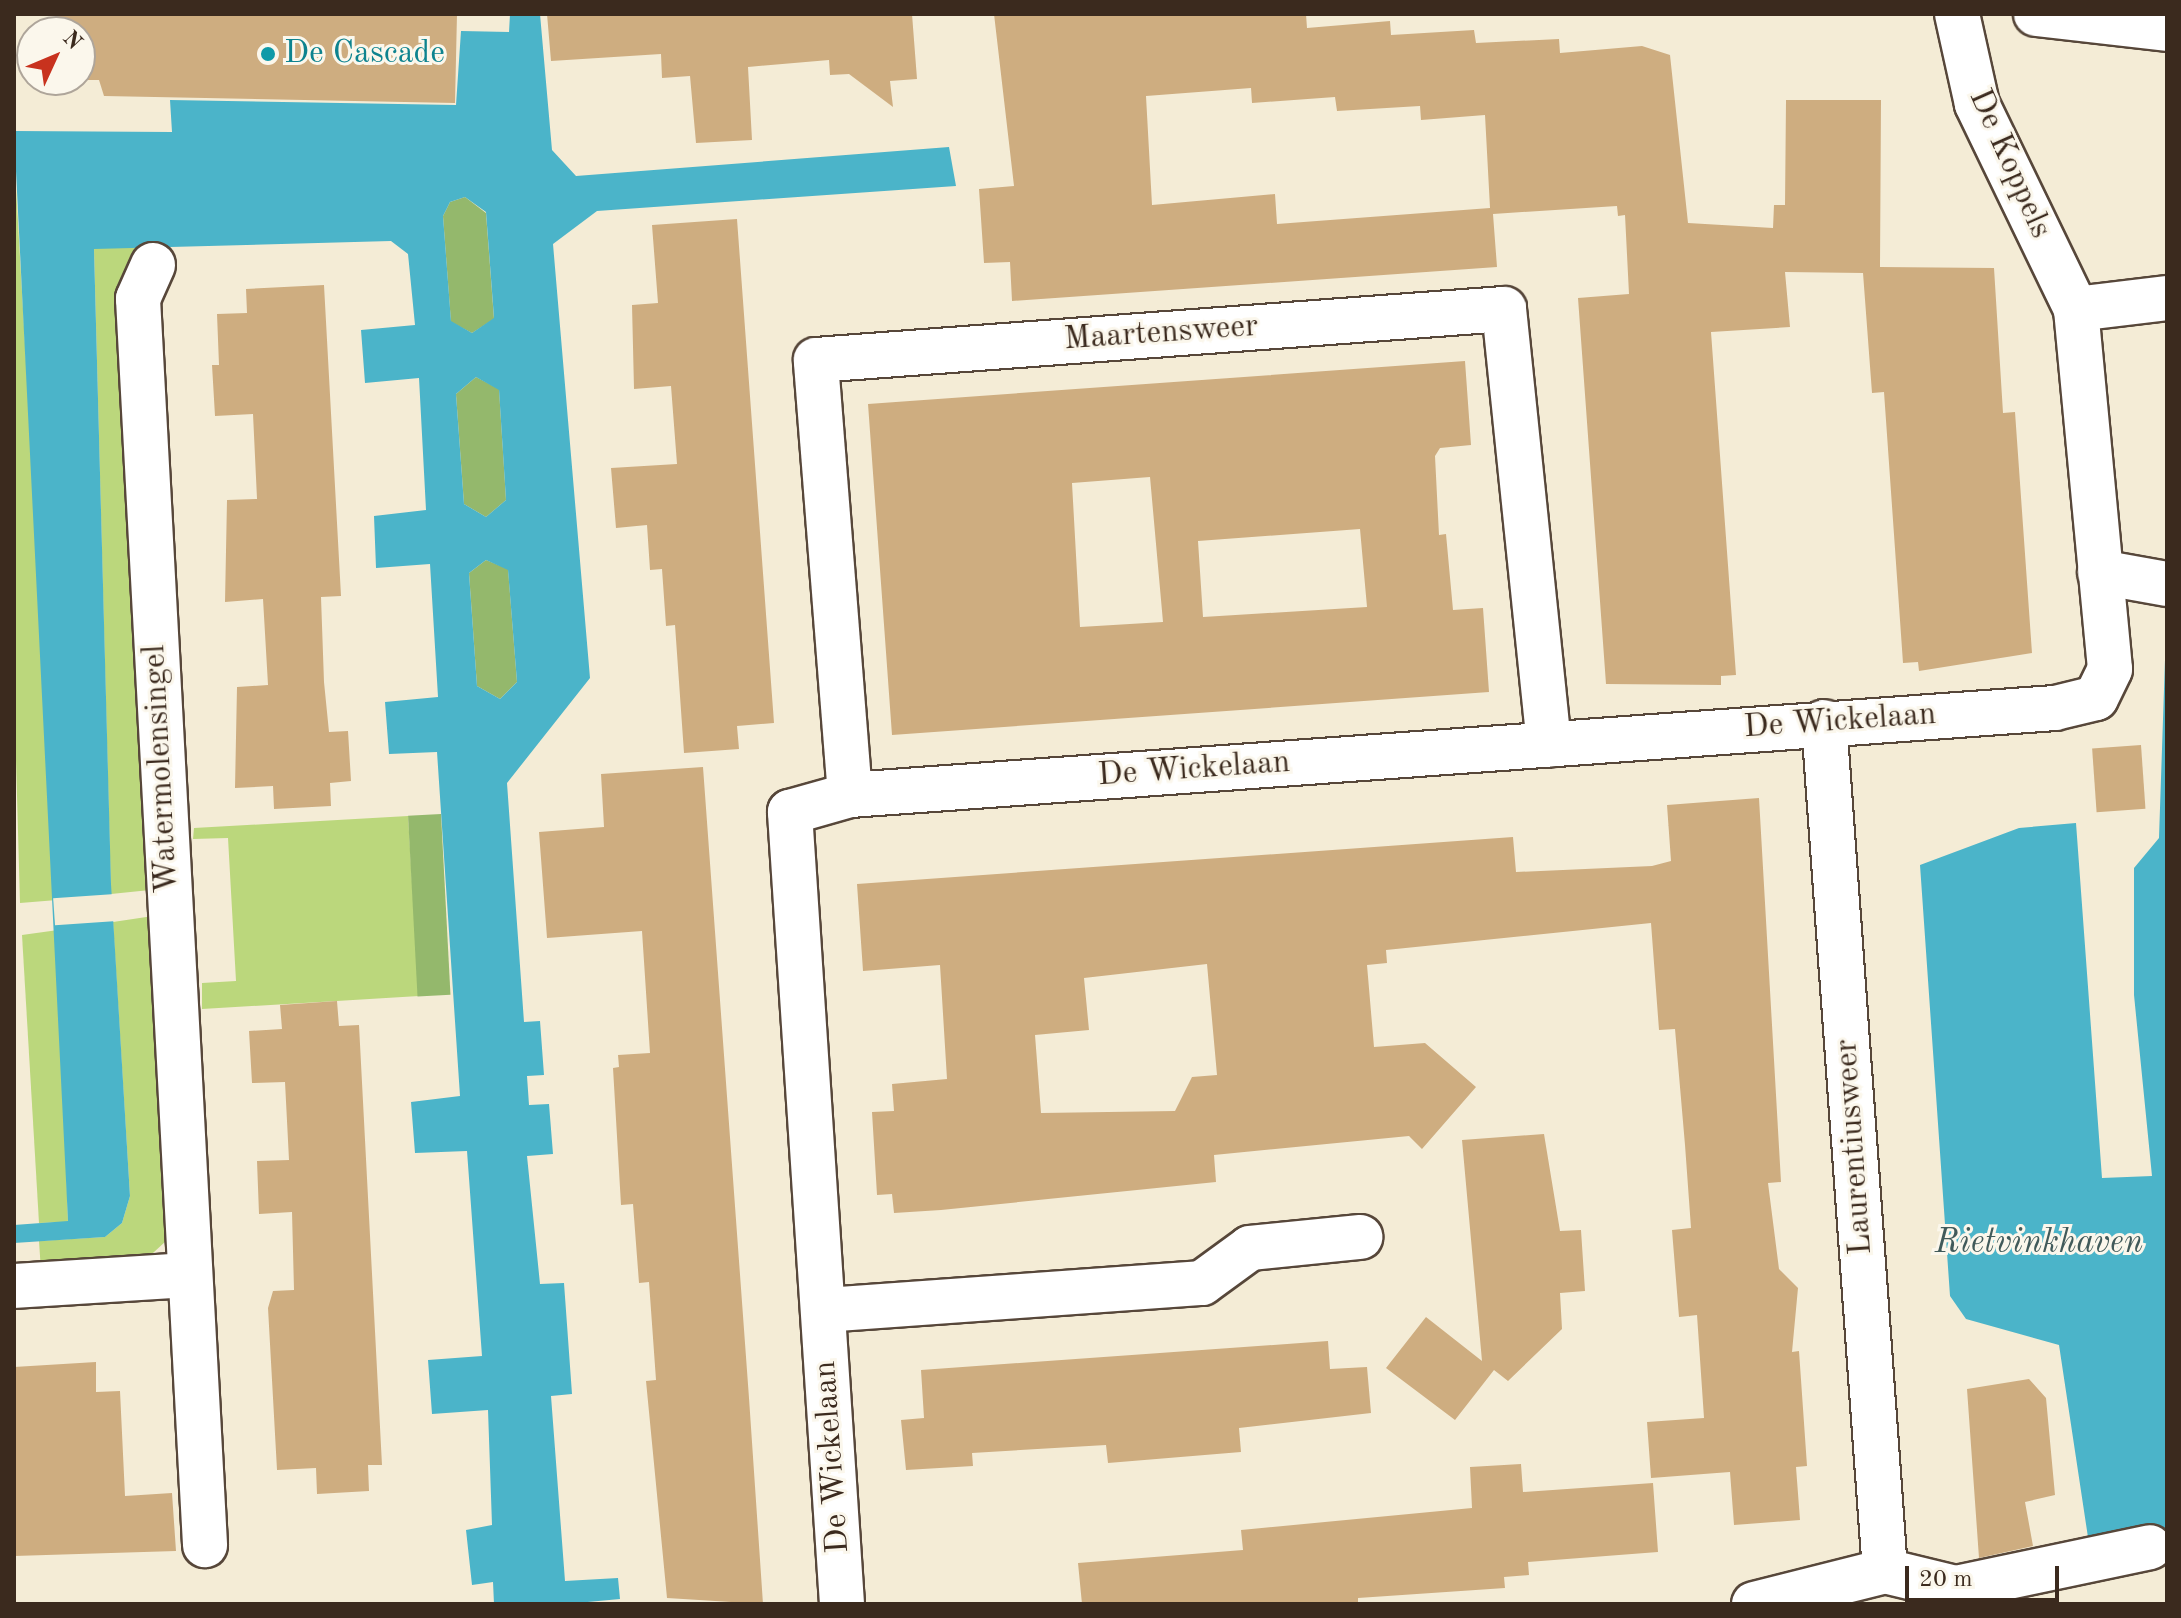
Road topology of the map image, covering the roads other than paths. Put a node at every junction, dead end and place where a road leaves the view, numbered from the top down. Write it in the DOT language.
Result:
graph roads {
  1 [pos="1957,14"];
  2 [pos="2036,14"];
  3 [pos="2167,29"];
  4 [pos="153,265"];
  5 [pos="2167,298"];
  6 [pos="2076,309"];
  7 [pos="2100,572"];
  8 [pos="2167,584"];
  9 [pos="2096,698"];
  10 [pos="1824,722"];
  11 [pos="1549,745"];
  12 [pos="850,795"];
  13 [pos="1360,1237"];
  14 [pos="190,1275"];
  15 [pos="14,1286"];
  16 [pos="824,1310"];
  17 [pos="205,1545"];
  18 [pos="2150,1547"];
  19 [pos="1885,1571"];
  20 [pos="842,1604"];
  21 [pos="1754,1604"];
  1 -- 6 [label="street, De Koppels"];
  2 -- 3 [label="street"];
  4 -- 14 [label="street, Watermolensingel"];
  5 -- 6 [label="street"];
  6 -- 7 [label="street, De Koppels"];
  7 -- 8 [label="street"];
  7 -- 9 [label="street, De Koppels"];
  9 -- 10 [label="street, De Wickelaan"];
  10 -- 11 [label="street, De Wickelaan"];
  10 -- 19 [label="street, Laurentiusweer"];
  11 -- 12 [label="street, De Wickelaan"];
  11 -- 12 [label="street, Maartensweer"];
  12 -- 16 [label="street, De Wickelaan"];
  13 -- 16 [label="street"];
  14 -- 15 [label="street"];
  14 -- 17 [label="street, Watermolensingel"];
  16 -- 20 [label="street, De Wickelaan"];
  18 -- 19 [label="street"];
  19 -- 21 [label="street"];
}
